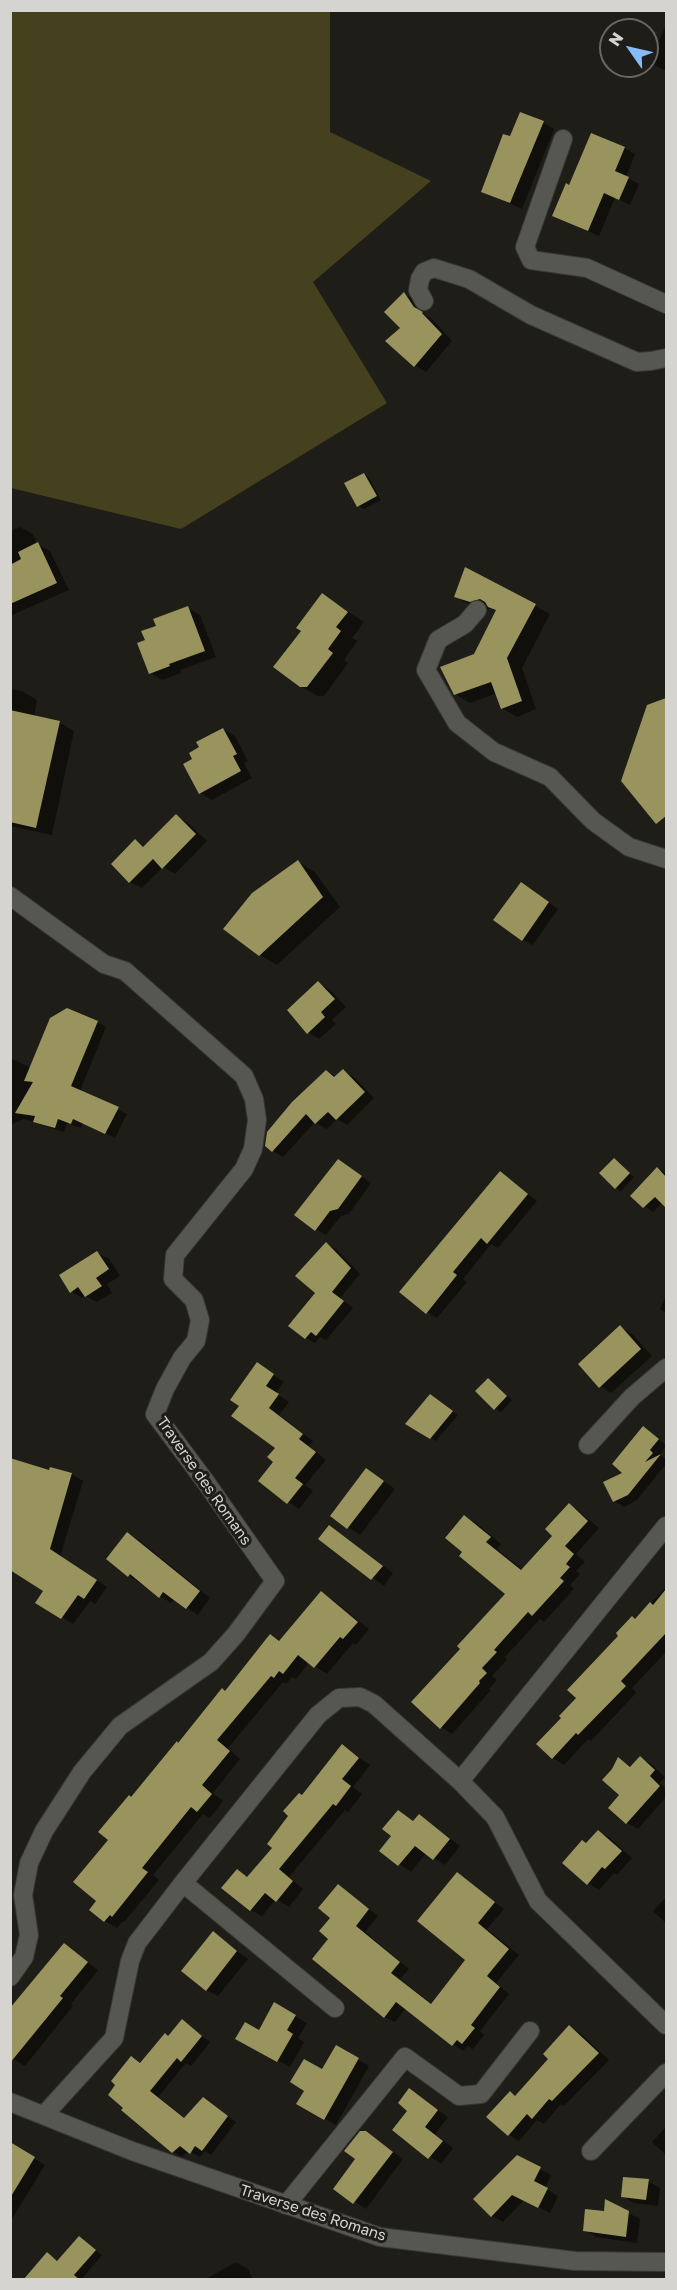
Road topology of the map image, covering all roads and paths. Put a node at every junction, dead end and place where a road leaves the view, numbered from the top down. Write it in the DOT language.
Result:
graph roads {
  1 [pos="563,139"];
  2 [pos="424,301"];
  3 [pos="666,304"];
  4 [pos="666,358"];
  5 [pos="477,610"];
  6 [pos="666,859"];
  7 [pos="10,896"];
  8 [pos="665,1372"];
  9 [pos="588,1445"];
  10 [pos="666,1526"];
  11 [pos="460,1781"];
  12 [pos="183,1883"];
  13 [pos="10,1977"];
  14 [pos="334,2008"];
  15 [pos="666,2025"];
  16 [pos="530,2031"];
  17 [pos="666,2073"];
  18 [pos="10,2102"];
  19 [pos="45,2115"];
  20 [pos="591,2151"];
  21 [pos="286,2205"];
  22 [pos="666,2262"];
  1 -- 3 [label="street"];
  2 -- 4 [label="street"];
  5 -- 6 [label="street"];
  7 -- 13 [label="street, Traverse des Romans"];
  8 -- 9 [label="street"];
  10 -- 11 [label="street"];
  11 -- 12 [label="street"];
  11 -- 15 [label="street"];
  12 -- 14 [label="street"];
  12 -- 19 [label="street"];
  16 -- 21 [label="street"];
  17 -- 20 [label="street"];
  18 -- 19 [label="street, Traverse des Romans"];
  19 -- 21 [label="street, Traverse des Romans"];
  21 -- 22 [label="street, Traverse des Romans"];
}
